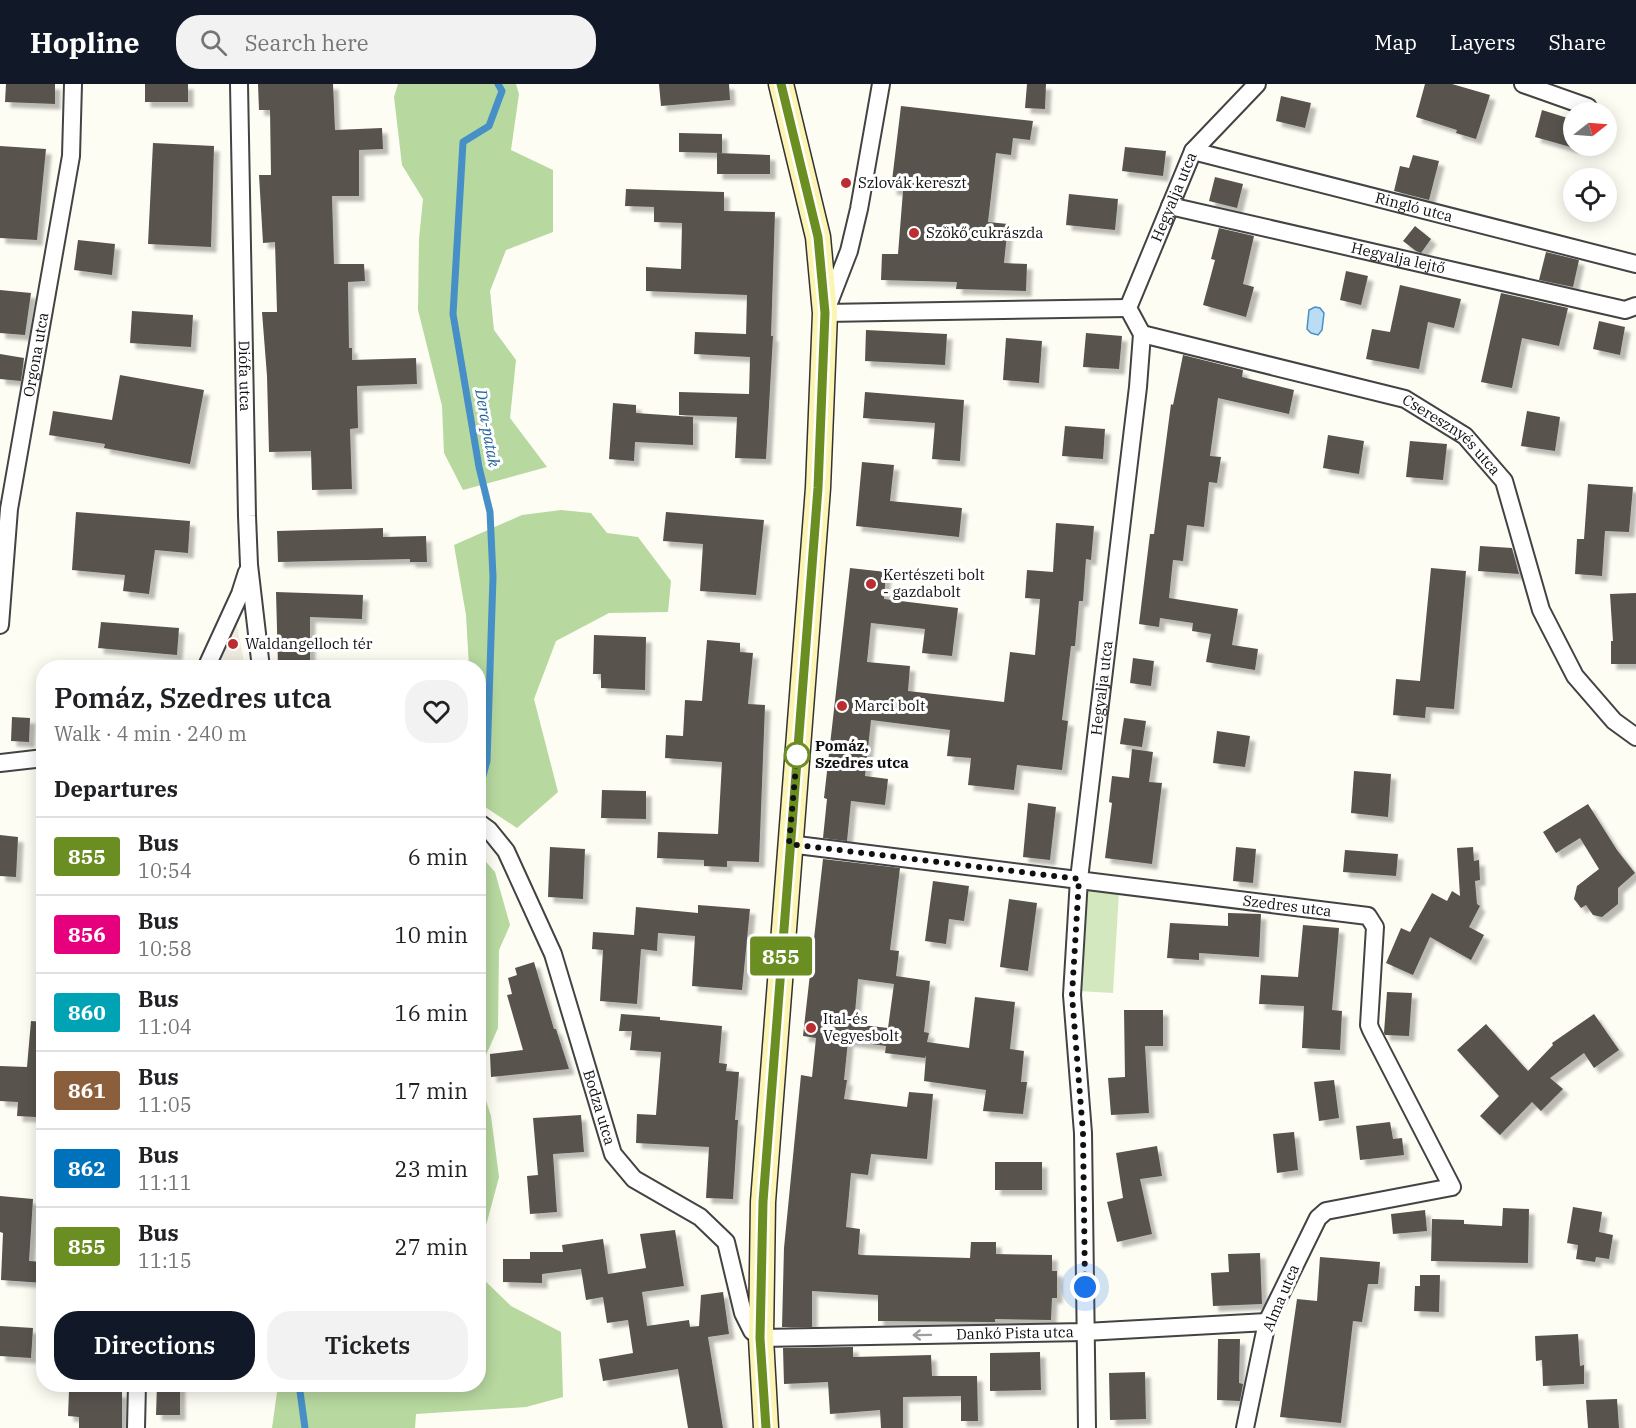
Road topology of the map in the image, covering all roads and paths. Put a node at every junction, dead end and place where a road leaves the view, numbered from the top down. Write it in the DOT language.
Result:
graph roads {
  1 [pos="73,84"];
  2 [pos="239,84"];
  3 [pos="781,84"];
  4 [pos="881,84"];
  5 [pos="1257,84"];
  6 [pos="1523,84"];
  7 [pos="1574,102"];
  8 [pos="1193,151"];
  9 [pos="1170,206"];
  10 [pos="1636,264"];
  11 [pos="1128,308"];
  12 [pos="1631,308"];
  13 [pos="825,313"];
  14 [pos="1142,334"];
  15 [pos="249,565"];
  16 [pos="0,625"];
  17 [pos="210,660"];
  18 [pos="260,660"];
  19 [pos="1636,737"];
  20 [pos="36,759"];
  21 [pos="0,763"];
  22 [pos="486,828"];
  23 [pos="789,844"];
  24 [pos="1079,879"];
  25 [pos="1326,1211"];
  26 [pos="1267,1322"];
  27 [pos="1085,1332"];
  28 [pos="760,1338"];
  29 [pos="137,1392"];
  30 [pos="136,1428"];
  31 [pos="766,1428"];
  32 [pos="1087,1428"];
  33 [pos="1245,1428"];
  1 -- 16 [label="street, Orgona utca"];
  2 -- 15 [label="street, Diófa utca"];
  3 -- 13 [label="main road"];
  4 -- 13 [label="street"];
  5 -- 8 [label="street, Hegyalja utca"];
  6 -- 7 [label="street"];
  8 -- 9 [label="street, Hegyalja utca"];
  8 -- 10 [label="street, Ringló utca"];
  9 -- 11 [label="street, Hegyalja utca"];
  9 -- 12 [label="street, Hegyalja lejtő"];
  11 -- 13 [label="street"];
  11 -- 14 [label="street"];
  13 -- 23 [label="main road"];
  14 -- 19 [label="street, Cseresznyés utca"];
  14 -- 24 [label="street, Hegyalja utca"];
  15 -- 17 [label="street"];
  15 -- 18 [label="street, Diófa utca"];
  20 -- 21 [label="street"];
  22 -- 28 [label="street, Bodza utca"];
  23 -- 24 [label="street, Szedres utca"];
  23 -- 28 [label="main road"];
  24 -- 25 [label="street, Szedres utca"];
  24 -- 27 [label="street, Hegyalja utca"];
  25 -- 26 [label="street, Alma utca"];
  26 -- 27 [label="street, Dankó Pista utca"];
  26 -- 33 [label="street, Alma utca"];
  27 -- 28 [label="street, Dankó Pista utca, one-way"];
  27 -- 32 [label="street, Hegyalja utca"];
  28 -- 31 [label="main road"];
  29 -- 30 [label="street"];
}
